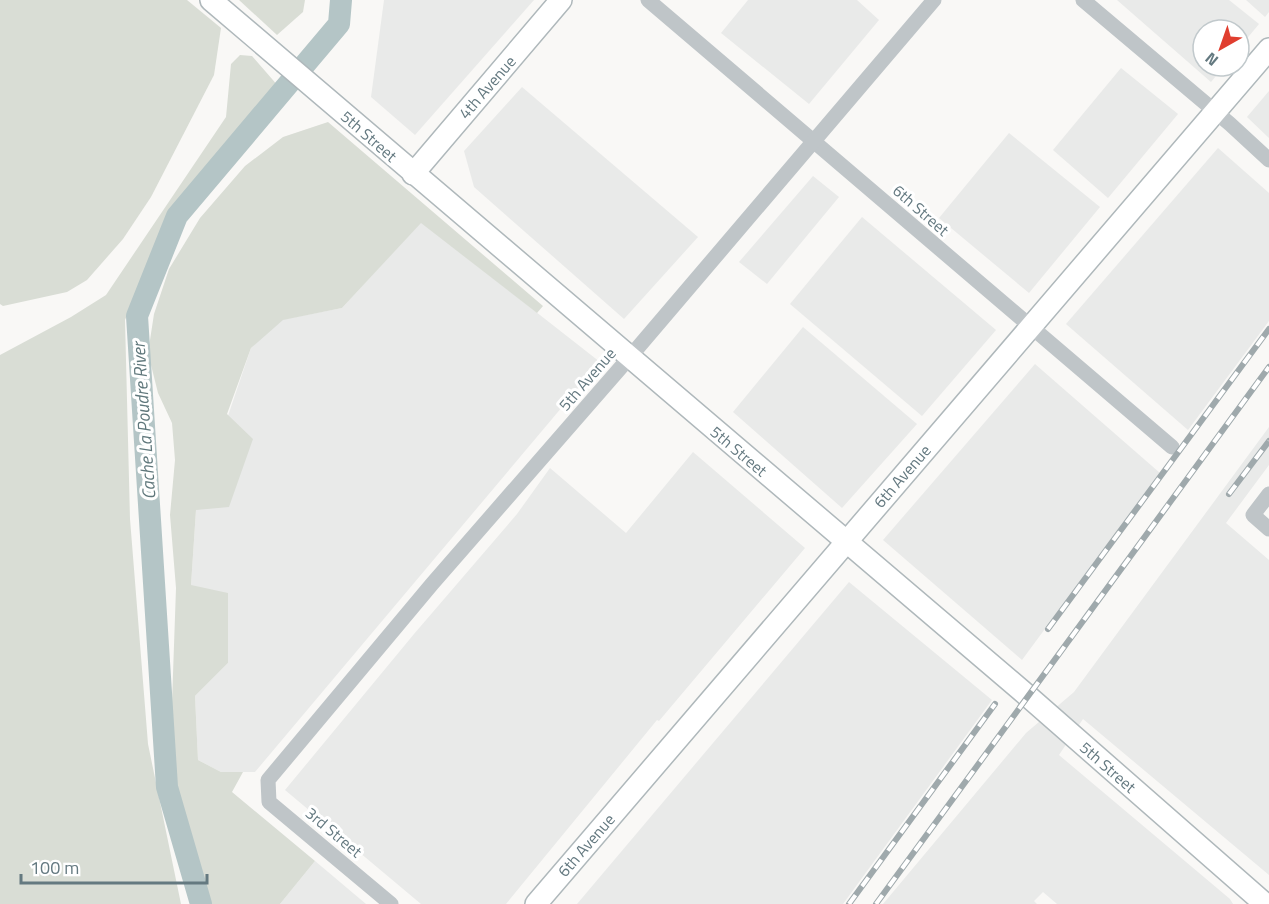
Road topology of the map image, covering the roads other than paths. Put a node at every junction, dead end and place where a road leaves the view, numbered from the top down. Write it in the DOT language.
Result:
graph roads {
  1 [pos="211,0"];
  2 [pos="561,0"];
  3 [pos="648,0"];
  4 [pos="934,0"];
  5 [pos="1083,0"];
  6 [pos="1269,48"];
  7 [pos="1214,112"];
  8 [pos="813,141"];
  9 [pos="1269,160"];
  10 [pos="413,174"];
  11 [pos="1030,327"];
  12 [pos="629,358"];
  13 [pos="1172,447"];
  14 [pos="1269,494"];
  15 [pos="1269,529"];
  16 [pos="846,542"];
  17 [pos="268,780"];
  18 [pos="391,904"];
  19 [pos="536,904"];
  20 [pos="1265,904"];
  1 -- 10 [label="main road, 5th Street"];
  2 -- 10 [label="main road, 4th Avenue"];
  3 -- 8 [label="street, 6th Street"];
  4 -- 8 [label="street, 5th Avenue"];
  5 -- 7 [label="street"];
  6 -- 7 [label="main road, 6th Avenue"];
  7 -- 9 [label="street"];
  7 -- 11 [label="main road, 6th Avenue"];
  8 -- 11 [label="street, 6th Street"];
  8 -- 12 [label="street, 5th Avenue"];
  10 -- 12 [label="main road, 5th Street"];
  11 -- 13 [label="street, 6th Street"];
  11 -- 16 [label="main road, 6th Avenue"];
  12 -- 16 [label="main road, 5th Street"];
  12 -- 17 [label="street, 5th Avenue"];
  14 -- 15 [label="street"];
  16 -- 19 [label="main road, 6th Avenue"];
  16 -- 20 [label="main road, 5th Street"];
  17 -- 18 [label="street, 3rd Street"];
}
